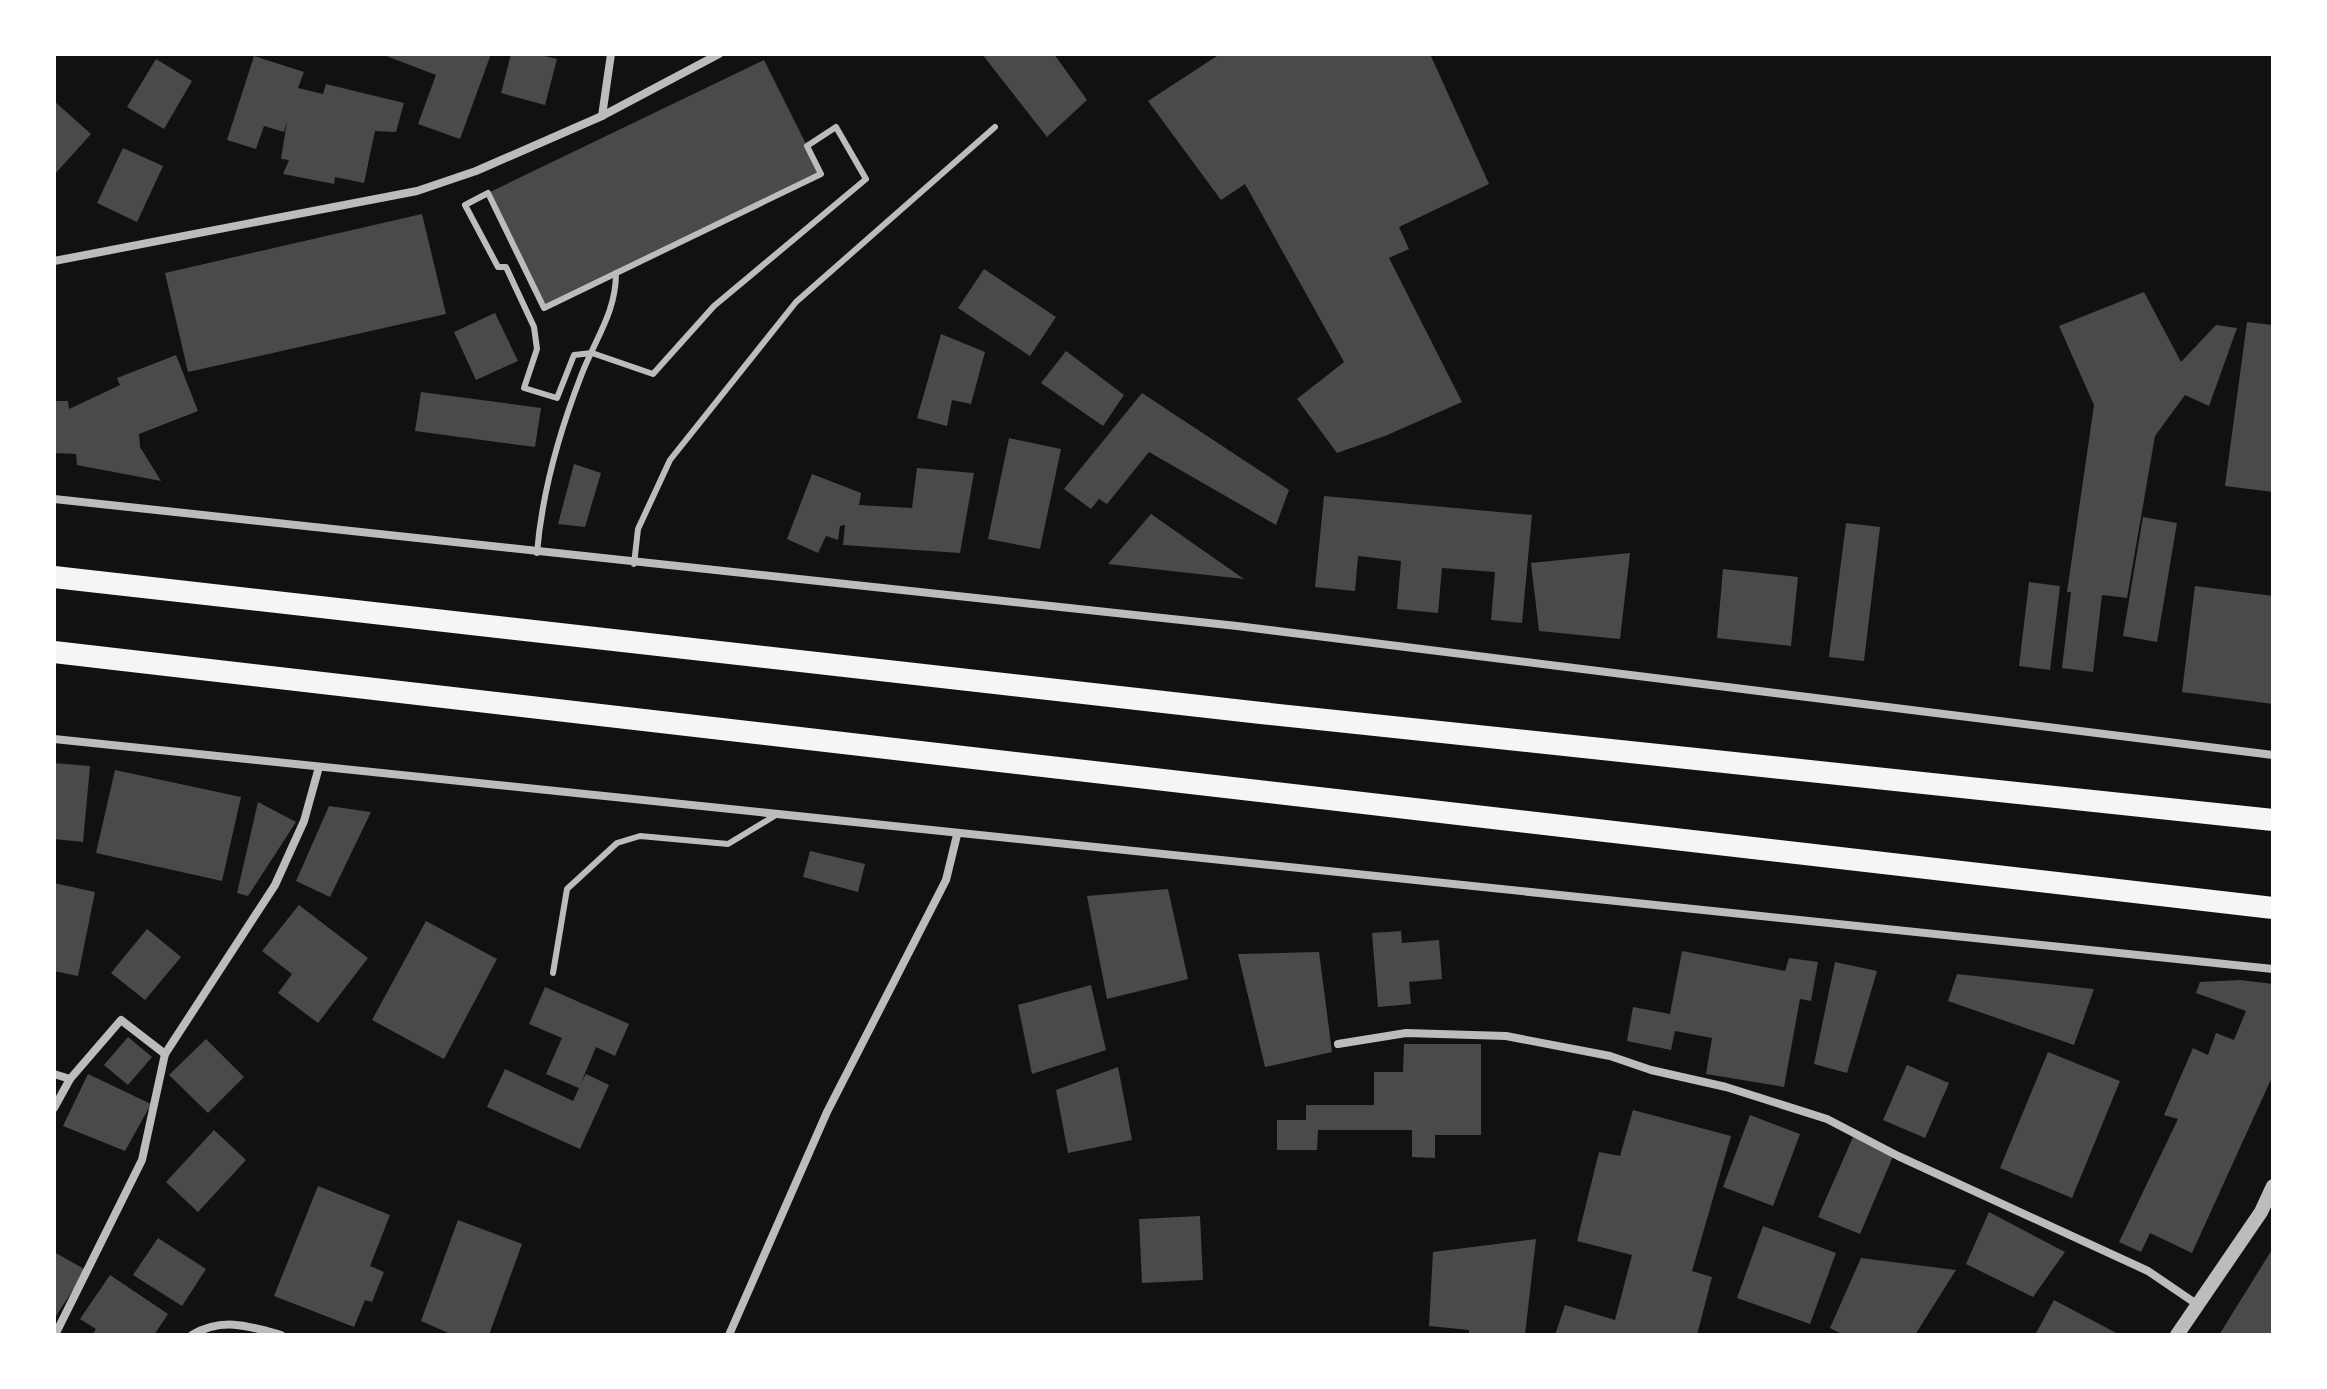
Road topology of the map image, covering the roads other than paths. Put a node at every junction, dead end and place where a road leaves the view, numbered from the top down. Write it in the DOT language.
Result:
graph roads {
  1 [pos="611,54"];
  2 [pos="719,54"];
  3 [pos="602,116"];
  4 [pos="995,127"];
  5 [pos="54,261"];
  6 [pos="616,273"];
  7 [pos="592,353"];
  8 [pos="54,499"];
  9 [pos="537,553"];
  10 [pos="634,564"];
  11 [pos="54,577"];
  12 [pos="54,652"];
  13 [pos="54,739"];
  14 [pos="2273,755"];
  15 [pos="319,767"];
  16 [pos="776,815"];
  17 [pos="2273,820"];
  18 [pos="957,835"];
  19 [pos="2273,908"];
  20 [pos="2273,969"];
  21 [pos="553,973"];
  22 [pos="1338,1044"];
  23 [pos="165,1054"];
  24 [pos="54,1074"];
  25 [pos="70,1079"];
  26 [pos="54,1108"];
  27 [pos="2273,1186"];
  28 [pos="2198,1305"];
  29 [pos="55,1335"];
  30 [pos="192,1335"];
  31 [pos="281,1335"];
  32 [pos="729,1335"];
  33 [pos="2177,1335"];
  1 -- 3 [label="street"];
  2 -- 3 [label="street"];
  3 -- 5 [label="street"];
  4 -- 10 [label="lane"];
  6 -- 7 [label="lane"];
  6 -- 7 [label="lane"];
  6 -- 7 [label="lane"];
  7 -- 9 [label="lane"];
  8 -- 9 [label="street"];
  9 -- 10 [label="street"];
  10 -- 14 [label="street"];
  11 -- 17 [label="highway"];
  12 -- 19 [label="highway"];
  13 -- 15 [label="street"];
  15 -- 16 [label="street"];
  15 -- 23 [label="street"];
  16 -- 18 [label="street"];
  16 -- 21 [label="lane"];
  18 -- 20 [label="street"];
  18 -- 32 [label="street"];
  22 -- 28 [label="street"];
  23 -- 25 [label="street"];
  23 -- 29 [label="street"];
  24 -- 25 [label="street"];
  25 -- 26 [label="street"];
  27 -- 28 [label="street"];
  28 -- 33 [label="street"];
  30 -- 31 [label="street"];
}
